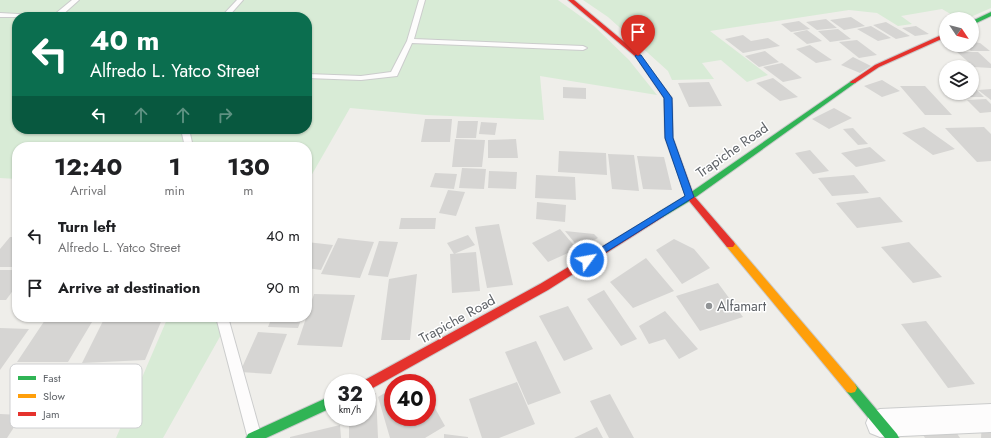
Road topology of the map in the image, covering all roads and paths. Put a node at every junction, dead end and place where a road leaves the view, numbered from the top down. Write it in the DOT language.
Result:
graph roads {
  1 [pos="76,0"];
  2 [pos="240,0"];
  3 [pos="422,0"];
  4 [pos="571,0"];
  5 [pos="62,12"];
  6 [pos="229,12"];
  7 [pos="991,14"];
  8 [pos="0,15"];
  9 [pos="12,16"];
  10 [pos="979,20"];
  11 [pos="939,38"];
  12 [pos="410,41"];
  13 [pos="583,48"];
  14 [pos="312,76"];
  15 [pos="690,197"];
  16 [pos="223,322"];
  17 [pos="376,380"];
  18 [pos="324,405"];
  19 [pos="991,418"];
  20 [pos="887,431"];
  21 [pos="253,437"];
  1 -- 5 [label="lane"];
  2 -- 6 [label="lane"];
  3 -- 12 [label="lane"];
  4 -- 15 [label="street"];
  7 -- 10 [label="street"];
  8 -- 9 [label="lane"];
  11 -- 15 [label="street, Trapiche Road"];
  12 -- 13 [label="lane"];
  12 -- 14 [label="lane"];
  15 -- 17 [label="street, Trapiche Road"];
  15 -- 20 [label="street"];
  16 -- 21 [label="lane"];
  18 -- 21 [label="street"];
  19 -- 20 [label="street"];
}
